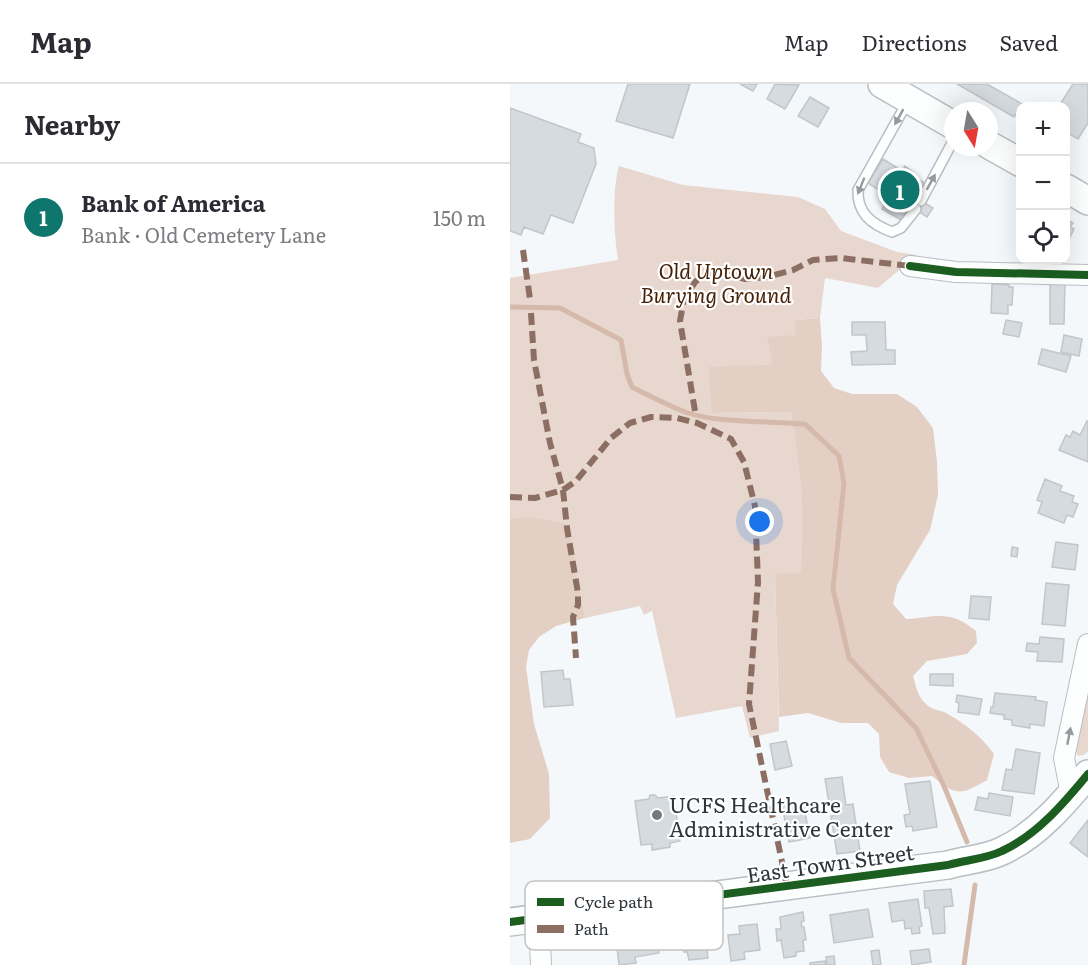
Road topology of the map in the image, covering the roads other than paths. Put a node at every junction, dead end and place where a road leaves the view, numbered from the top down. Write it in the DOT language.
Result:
graph roads {
  1 [pos="882,84"];
  2 [pos="909,99"];
  3 [pos="944,120"];
  4 [pos="998,150"];
  5 [pos="945,156"];
  6 [pos="1016,161"];
  7 [pos="910,266"];
  8 [pos="1088,275"];
  9 [pos="1088,644"];
  10 [pos="1079,784"];
  11 [pos="723,895"];
  12 [pos="525,920"];
  13 [pos="510,922"];
  14 [pos="540,950"];
  15 [pos="541,965"];
  1 -- 2 [label="street"];
  2 -- 3 [label="street"];
  2 -- 5 [label="lane, one-way"];
  4 -- 6 [label="street"];
  7 -- 8 [label="street"];
  10 -- 9 [label="street, one-way"];
  10 -- 11 [label="street, East Town Street"];
  12 -- 13 [label="street, East Town Street"];
  14 -- 15 [label="street"];
}
